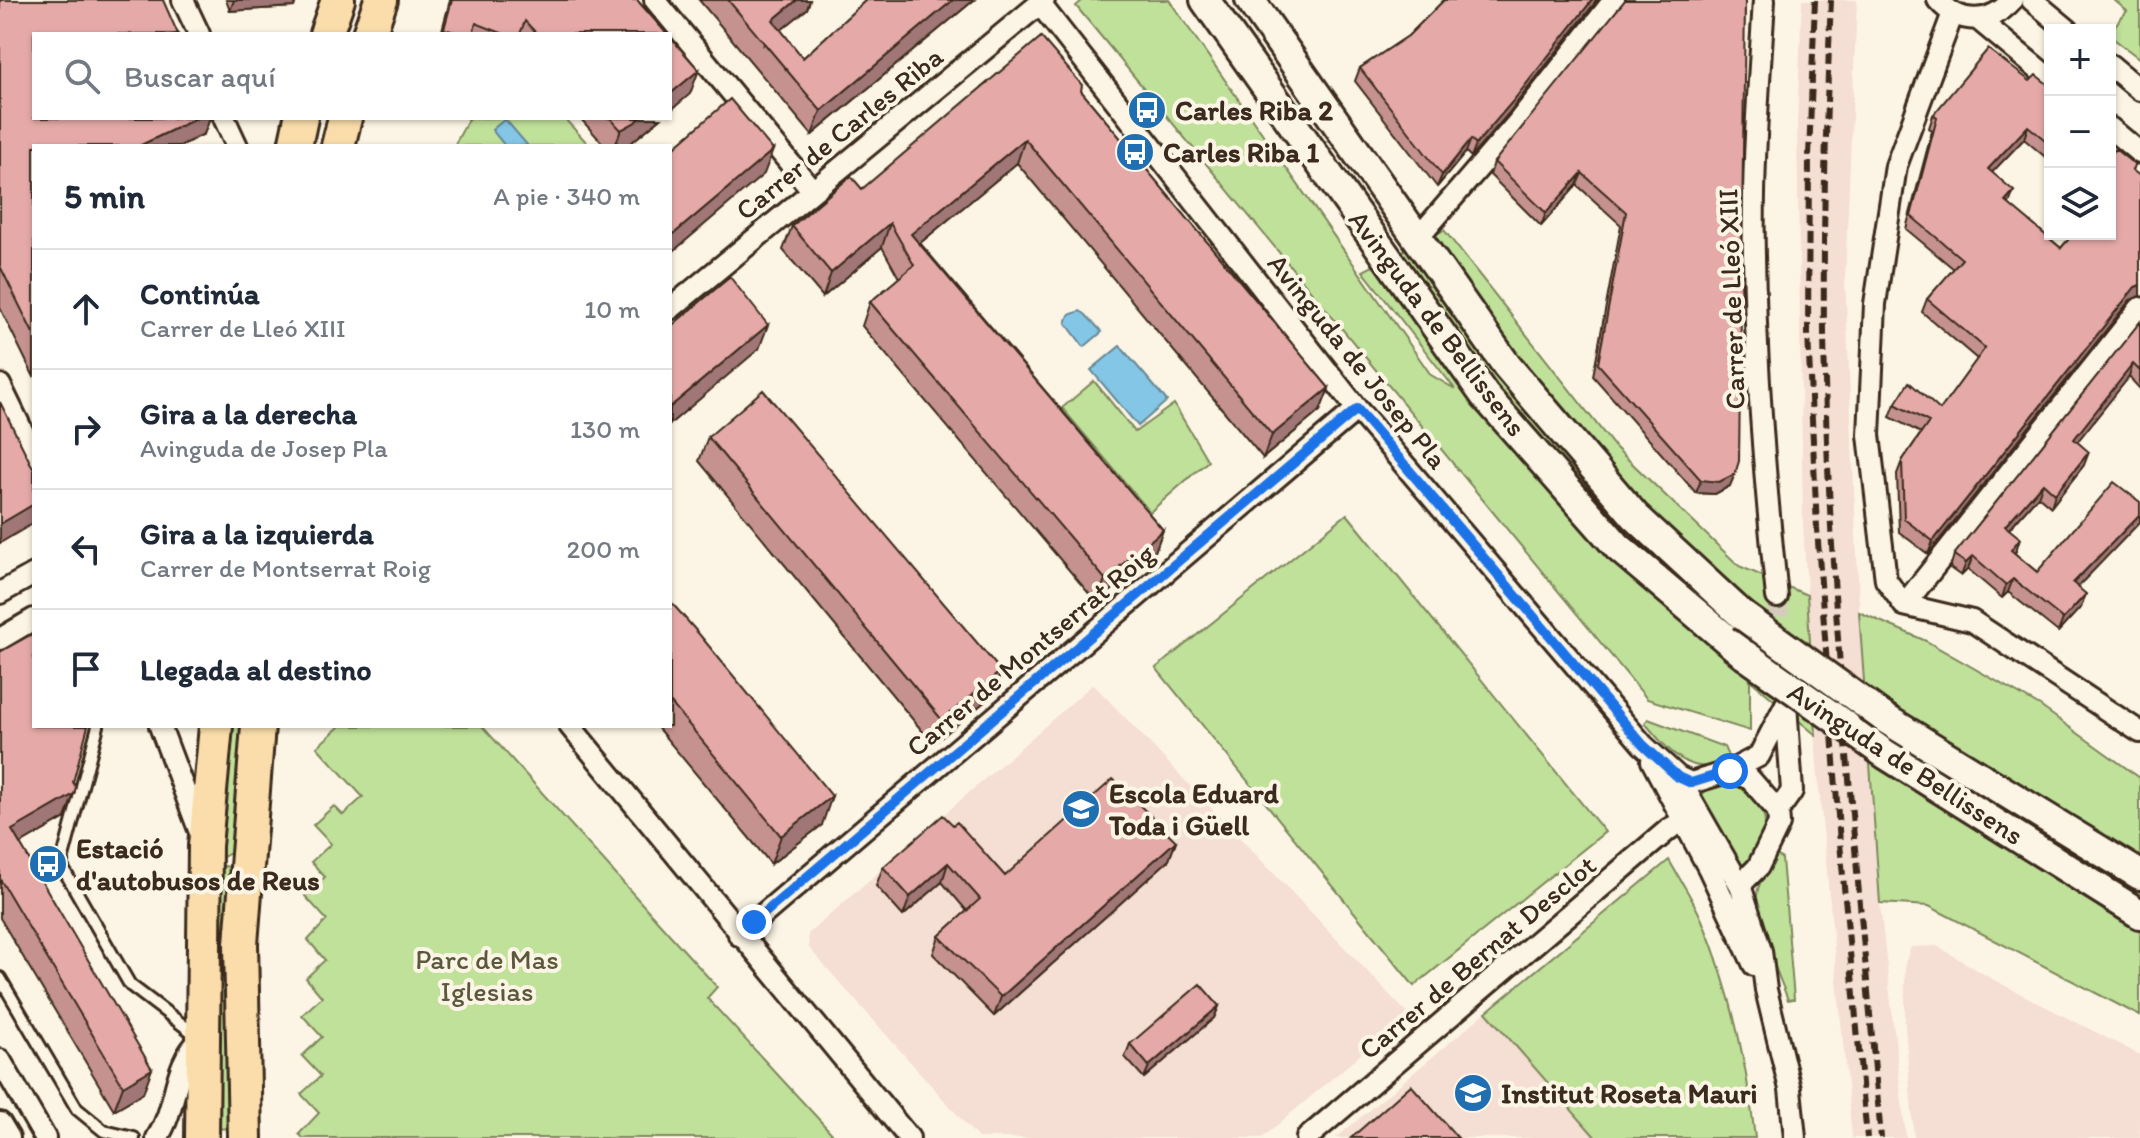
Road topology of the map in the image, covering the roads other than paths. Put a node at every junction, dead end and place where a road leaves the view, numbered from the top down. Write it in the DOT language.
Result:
graph roads {
  1 [pos="183,0"];
  2 [pos="338,0"];
  3 [pos="381,0"];
  4 [pos="655,0"];
  5 [pos="1205,0"];
  6 [pos="1250,0"];
  7 [pos="1614,0"];
  8 [pos="1764,0"];
  9 [pos="2012,0"];
  10 [pos="2032,0"];
  11 [pos="1042,2"];
  12 [pos="1945,6"];
  13 [pos="1979,20"];
  14 [pos="2061,24"];
  15 [pos="198,32"];
  16 [pos="327,32"];
  17 [pos="370,32"];
  18 [pos="2116,70"];
  19 [pos="2044,74"];
  20 [pos="2140,90"];
  21 [pos="225,120"];
  22 [pos="301,120"];
  23 [pos="344,120"];
  24 [pos="2116,133"];
  25 [pos="236,144"];
  26 [pos="295,144"];
  27 [pos="338,144"];
  28 [pos="2140,153"];
  29 [pos="813,191"];
  30 [pos="1417,239"];
  31 [pos="672,307"];
  32 [pos="2140,308"];
  33 [pos="0,385"];
  34 [pos="1357,409"];
  35 [pos="32,451"];
  36 [pos="32,575"];
  37 [pos="0,593"];
  38 [pos="1777,597"];
  39 [pos="1904,605"];
  40 [pos="32,620"];
  41 [pos="0,639"];
  42 [pos="97,728"];
  43 [pos="161,728"];
  44 [pos="216,728"];
  45 [pos="258,728"];
  46 [pos="572,728"];
  47 [pos="2140,732"];
  48 [pos="1643,745"];
  49 [pos="1730,771"];
  50 [pos="1678,777"];
  51 [pos="1778,811"];
  52 [pos="1684,821"];
  53 [pos="205,846"];
  54 [pos="1709,869"];
  55 [pos="2140,875"];
  56 [pos="1740,885"];
  57 [pos="2140,914"];
  58 [pos="739,935"];
  59 [pos="0,978"];
  60 [pos="1766,990"];
  61 [pos="201,1039"];
  62 [pos="0,1060"];
  63 [pos="0,1123"];
  64 [pos="9,1138"];
  65 [pos="45,1138"];
  66 [pos="134,1138"];
  67 [pos="157,1138"];
  68 [pos="202,1138"];
  69 [pos="245,1138"];
  70 [pos="909,1138"];
  71 [pos="1307,1138"];
  72 [pos="1795,1138"];
  1 -- 15 [label="street"];
  2 -- 16 [label="main road"];
  3 -- 17 [label="main road"];
  4 -- 29 [label="street"];
  5 -- 57 [label="main road, Avinguda de Bellissens, bridge"];
  6 -- 30 [label="main road, Avinguda de Bellissens"];
  7 -- 30 [label="street"];
  8 -- 38 [label="street, Carrer de Lleó XIII"];
  9 -- 13 [label="street"];
  10 -- 14 [label="street"];
  11 -- 29 [label="street, Carrer de Carles Riba"];
  11 -- 34 [label="street, Avinguda de Josep Pla"];
  12 -- 13 [label="street"];
  12 -- 39 [label="street"];
  13 -- 19 [label="street"];
  18 -- 20 [label="street"];
  21 -- 25 [label="street"];
  22 -- 26 [label="main road"];
  23 -- 27 [label="main road"];
  24 -- 28 [label="street"];
  29 -- 31 [label="street, Carrer de Carles Riba"];
  30 -- 55 [label="main road, Avinguda de Bellissens, bridge"];
  32 -- 39 [label="street"];
  33 -- 35 [label="street"];
  34 -- 48 [label="street, Avinguda de Josep Pla"];
  34 -- 58 [label="street, Carrer de Montserrat Roig"];
  36 -- 37 [label="street"];
  39 -- 47 [label="street"];
  40 -- 41 [label="street"];
  42 -- 61 [label="lane"];
  43 -- 53 [label="street"];
  44 -- 53 [label="main road"];
  45 -- 69 [label="main road"];
  46 -- 58 [label="street"];
  48 -- 50 [label="street, Avinguda de Josep Pla"];
  48 -- 52 [label="street, Avinguda de Josep Pla"];
  49 -- 50 [label="street"];
  49 -- 51 [label="street"];
  49 -- 51 [label="street"];
  50 -- 56 [label="street, Avinguda de Josep Pla"];
  51 -- 56 [label="street"];
  52 -- 54 [label="street, Avinguda de Josep Pla"];
  52 -- 71 [label="street, Carrer de Bernat Desclot"];
  53 -- 61 [label="main road"];
  54 -- 56 [label="street"];
  54 -- 60 [label="street, Avinguda de Josep Pla"];
  56 -- 60 [label="street, Avinguda de Josep Pla"];
  58 -- 70 [label="street"];
  59 -- 66 [label="lane"];
  60 -- 72 [label="street, Avinguda de Josep Pla"];
  61 -- 67 [label="street"];
  61 -- 68 [label="main road"];
  62 -- 65 [label="street"];
  63 -- 64 [label="street"];
}
